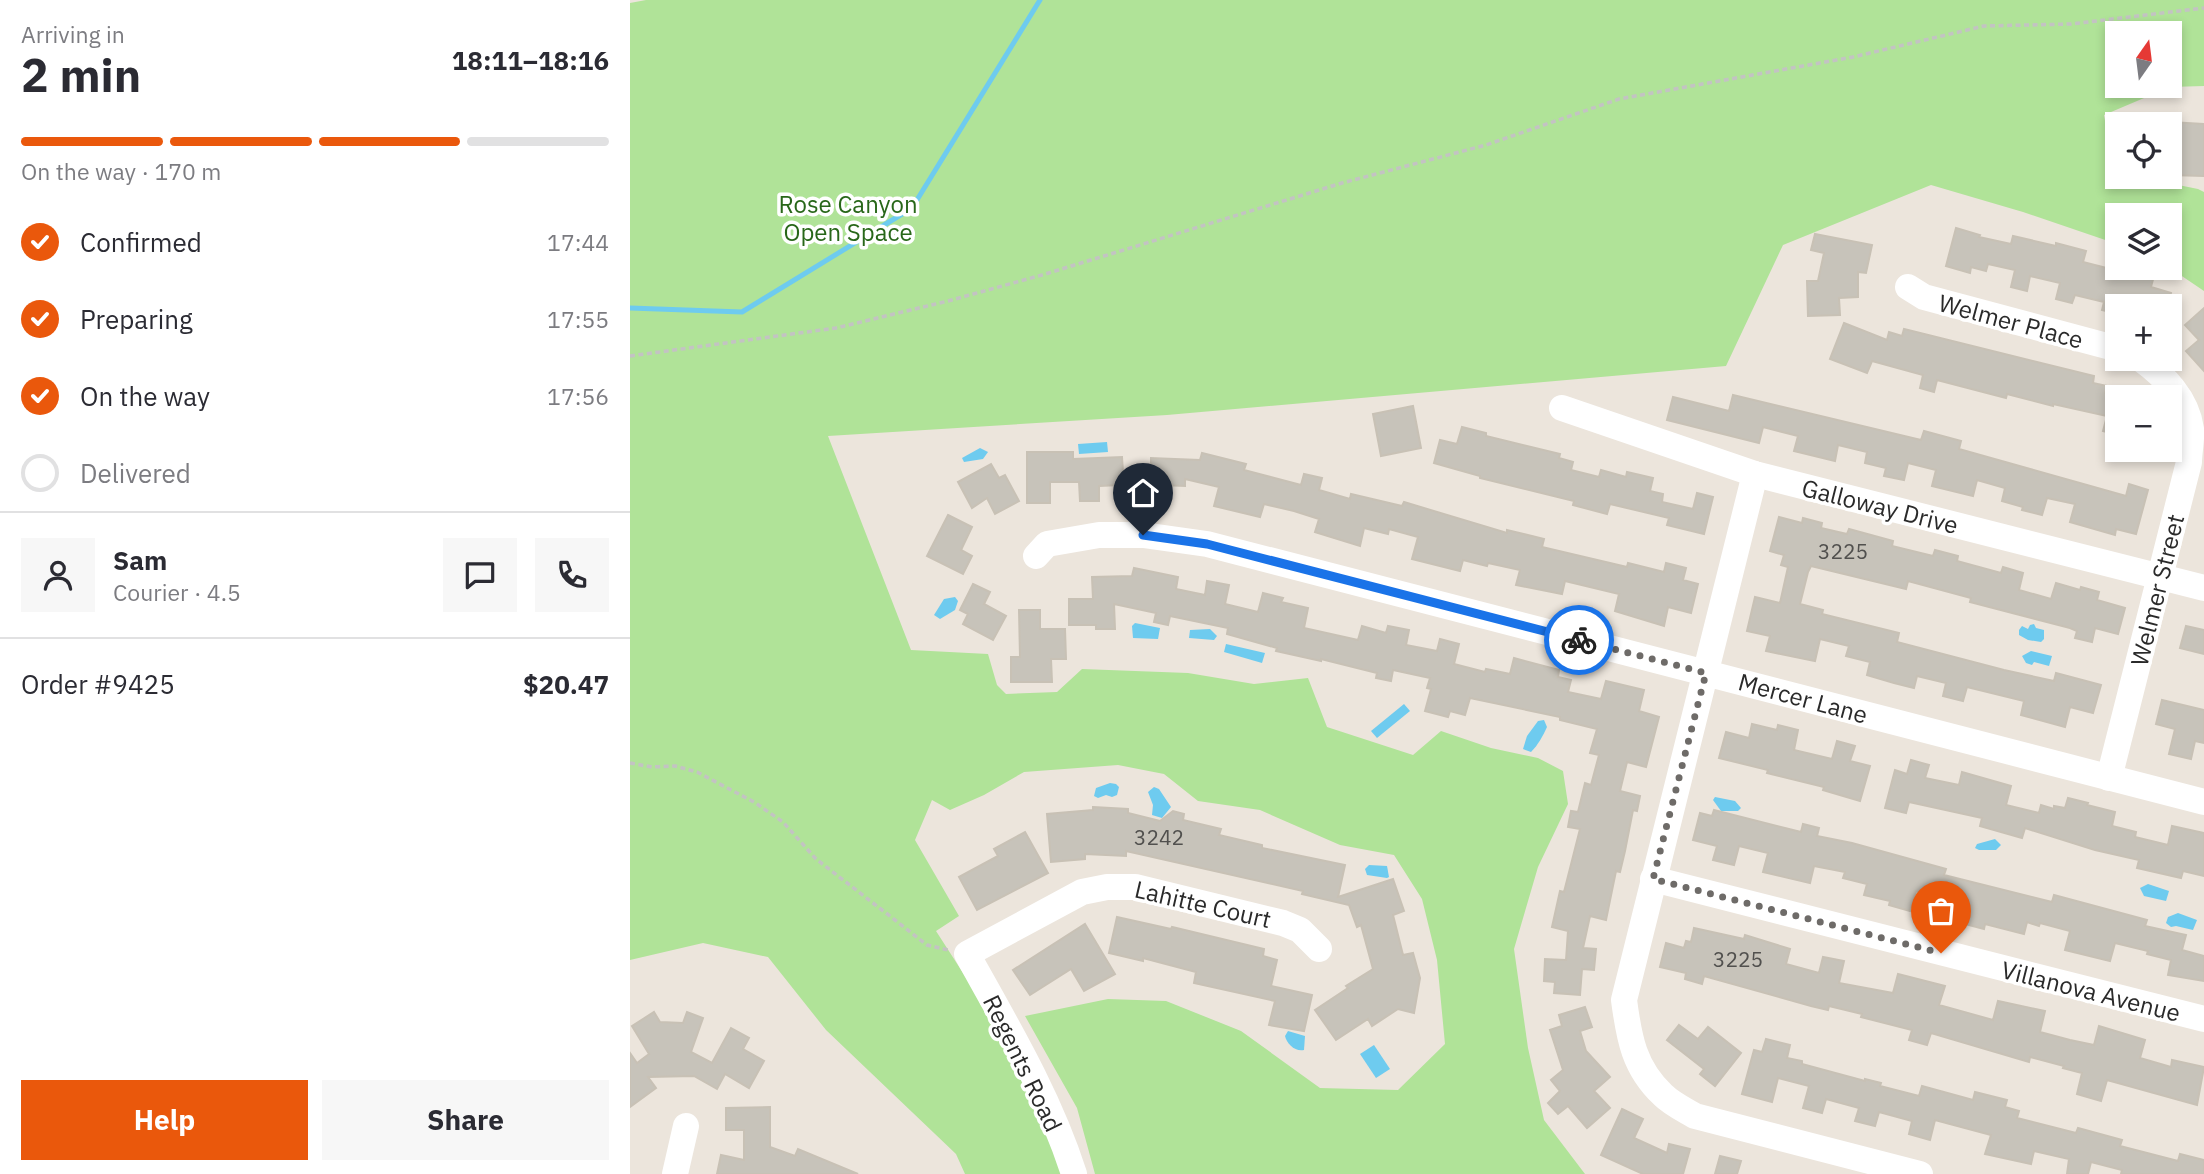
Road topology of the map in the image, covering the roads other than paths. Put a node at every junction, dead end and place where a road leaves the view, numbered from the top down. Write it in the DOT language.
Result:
graph roads {
  1 [pos="1908,286"];
  2 [pos="2105,346"];
  3 [pos="2156,371"];
  4 [pos="1562,408"];
  5 [pos="1755,474"];
  6 [pos="1036,556"];
  7 [pos="2160,578"];
  8 [pos="2204,588"];
  9 [pos="1706,673"];
  10 [pos="2109,778"];
  11 [pos="2204,802"];
  12 [pos="1653,879"];
  13 [pos="1320,949"];
  14 [pos="967,954"];
  15 [pos="2204,1019"];
  16 [pos="686,1126"];
  17 [pos="676,1174"];
  18 [pos="1074,1174"];
  19 [pos="1920,1174"];
  1 -- 2 [label="street, Welmer Place"];
  3 -- 7 [label="street, Welmer Street"];
  4 -- 5 [label="street, Galloway Drive"];
  5 -- 7 [label="street, Galloway Drive"];
  5 -- 9 [label="street"];
  6 -- 9 [label="street, Mercer Lane"];
  7 -- 8 [label="street, Galloway Drive"];
  7 -- 10 [label="street, Welmer Street"];
  9 -- 10 [label="street, Mercer Lane"];
  9 -- 12 [label="street"];
  10 -- 11 [label="street, Mercer Lane"];
  12 -- 15 [label="street, Villanova Avenue"];
  12 -- 19 [label="street"];
  13 -- 14 [label="street, Lahitte Court"];
  14 -- 18 [label="street, Regents Road"];
  16 -- 17 [label="street"];
}
